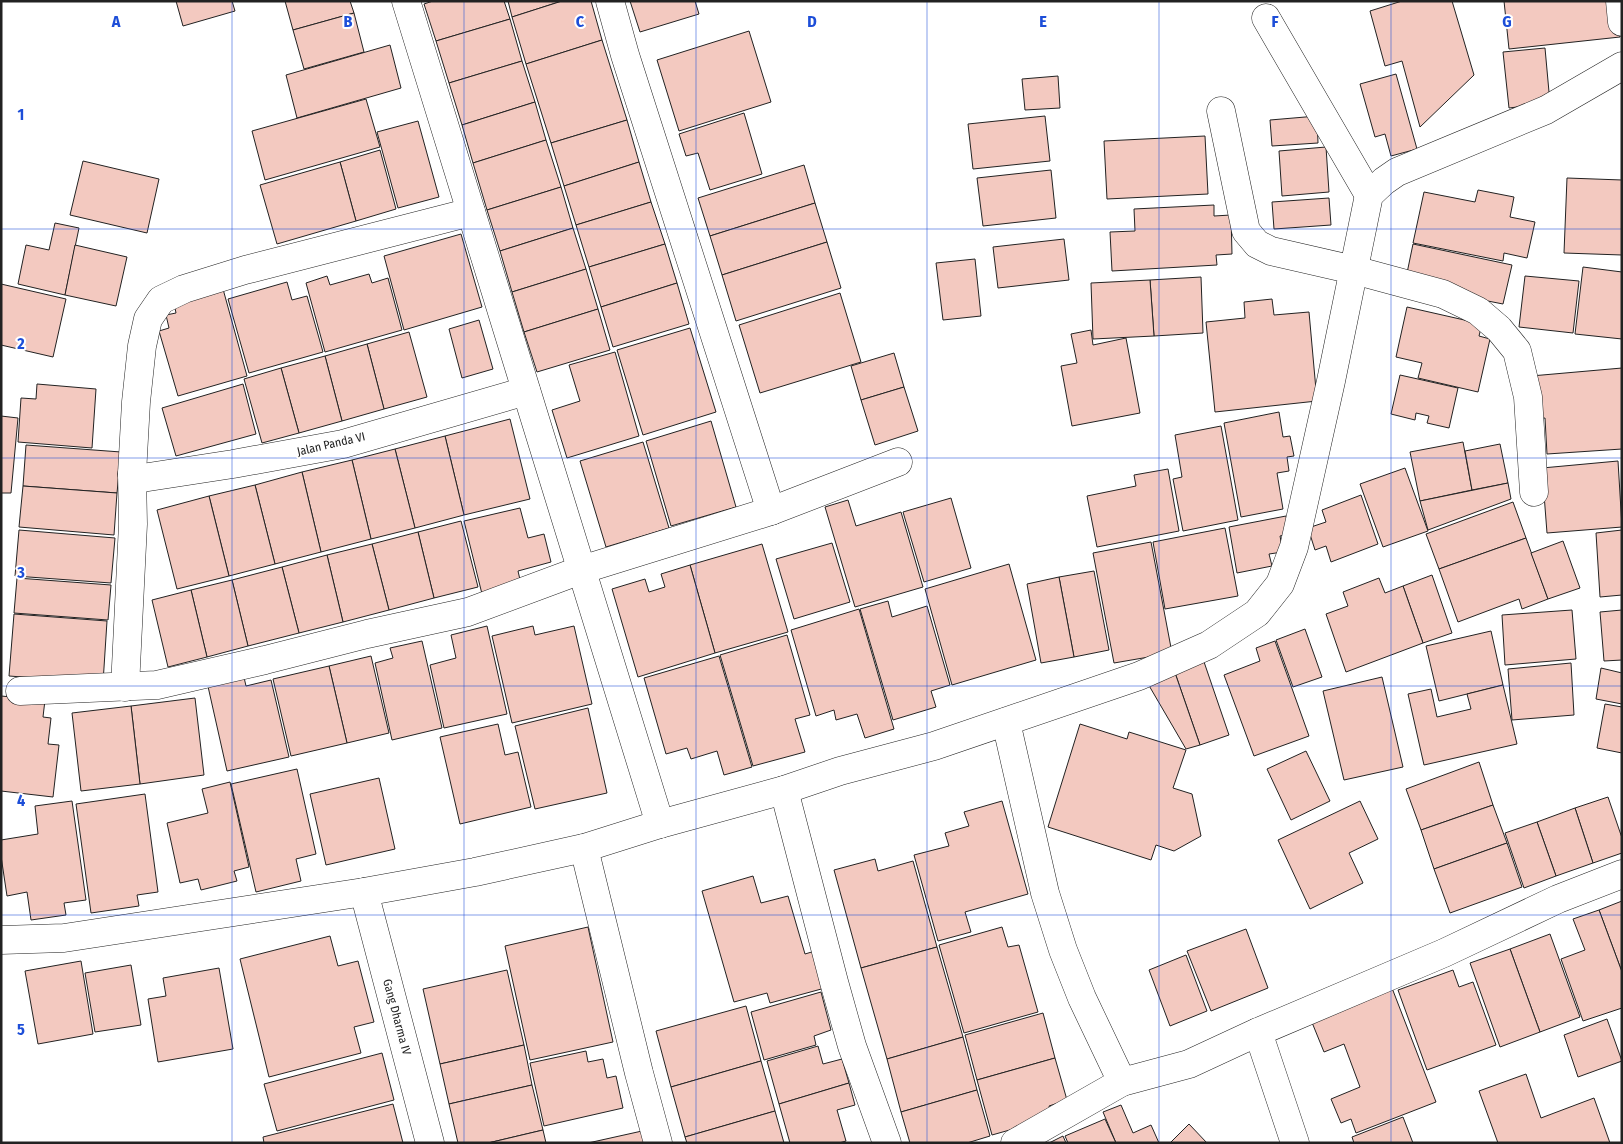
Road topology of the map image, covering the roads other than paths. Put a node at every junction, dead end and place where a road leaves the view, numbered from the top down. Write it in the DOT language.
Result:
graph roads {
  1 [pos="406,1"];
  2 [pos="610,1"];
  3 [pos="1620,1"];
  4 [pos="1266,18"];
  5 [pos="1622,22"];
  6 [pos="1622,66"];
  7 [pos="1221,111"];
  8 [pos="1369,195"];
  9 [pos="471,212"];
  10 [pos="1354,270"];
  11 [pos="526,391"];
  12 [pos="898,462"];
  13 [pos="132,474"];
  14 [pos="1534,492"];
  15 [pos="771,511"];
  16 [pos="581,570"];
  17 [pos="125,688"];
  18 [pos="20,691"];
  19 [pos="1006,722"];
  20 [pos="784,790"];
  21 [pos="660,824"];
  22 [pos="584,848"];
  23 [pos="1622,874"];
  24 [pos="364,892"];
  25 [pos="1,940"];
  26 [pos="1258,1032"];
  27 [pos="1122,1082"];
  28 [pos="430,1143"];
  29 [pos="658,1143"];
  30 [pos="887,1143"];
  31 [pos="1015,1143"];
  32 [pos="1295,1143"];
  1 -- 9 [label="street"];
  2 -- 15 [label="street"];
  3 -- 5 [label="street"];
  4 -- 8 [label="street"];
  6 -- 8 [label="street"];
  7 -- 10 [label="street"];
  8 -- 10 [label="street"];
  9 -- 11 [label="street"];
  9 -- 13 [label="street"];
  10 -- 14 [label="street"];
  10 -- 19 [label="street"];
  11 -- 13 [label="street, Jalan Panda VI"];
  11 -- 16 [label="street"];
  12 -- 15 [label="street"];
  13 -- 17 [label="street"];
  15 -- 16 [label="street"];
  16 -- 17 [label="street"];
  16 -- 21 [label="street"];
  17 -- 18 [label="street"];
  19 -- 20 [label="street"];
  19 -- 27 [label="street"];
  20 -- 21 [label="street"];
  20 -- 30 [label="street"];
  21 -- 22 [label="street"];
  22 -- 24 [label="street"];
  22 -- 29 [label="street"];
  23 -- 26 [label="street"];
  24 -- 25 [label="street"];
  24 -- 28 [label="street, Gang Dharma IV"];
  26 -- 27 [label="street"];
  26 -- 32 [label="street"];
  27 -- 31 [label="street"];
}
